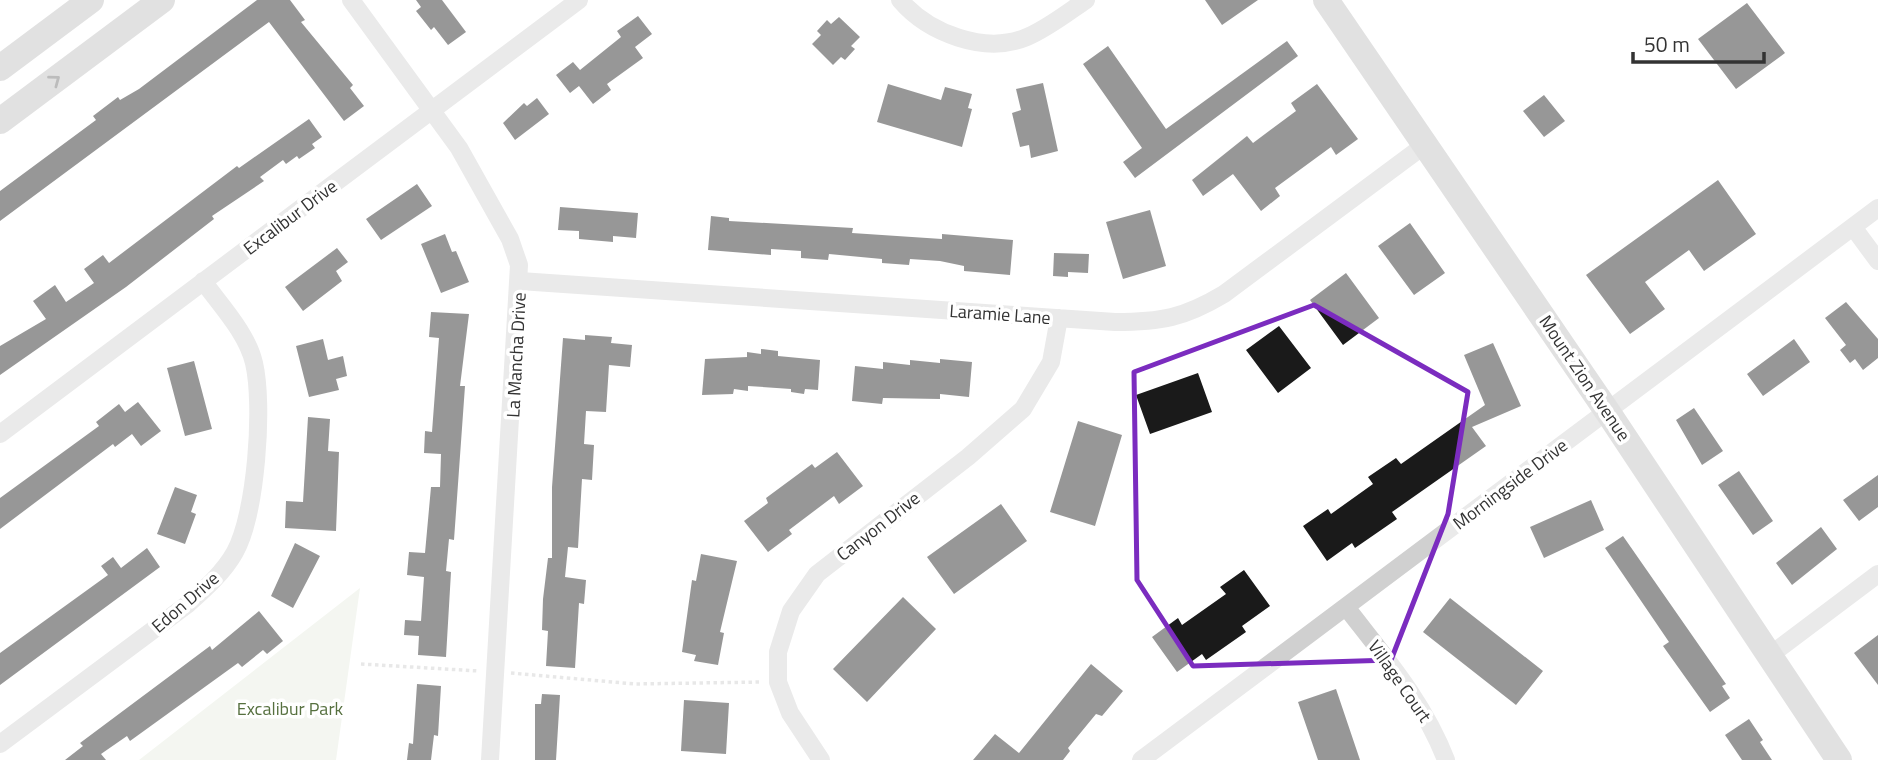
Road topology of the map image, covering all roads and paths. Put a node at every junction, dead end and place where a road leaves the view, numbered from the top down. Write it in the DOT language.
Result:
graph roads {
  1 [pos="91,0"];
  2 [pos="162,0"];
  3 [pos="351,0"];
  4 [pos="579,0"];
  5 [pos="900,0"];
  6 [pos="1086,0"];
  7 [pos="1326,0"];
  8 [pos="0,68"];
  9 [pos="432,111"];
  10 [pos="0,121"];
  11 [pos="1426,144"];
  12 [pos="1878,208"];
  13 [pos="1853,227"];
  14 [pos="1878,261"];
  15 [pos="203,281"];
  16 [pos="520,281"];
  17 [pos="1059,318"];
  18 [pos="1607,411"];
  19 [pos="0,434"];
  20 [pos="1878,574"];
  21 [pos="1346,607"];
  22 [pos="1769,656"];
  23 [pos="361,664"];
  24 [pos="496,672"];
  25 [pos="778,682"];
  26 [pos="0,744"];
  27 [pos="489,760"];
  28 [pos="821,760"];
  29 [pos="1141,760"];
  30 [pos="1446,760"];
  31 [pos="1839,760"];
  1 -- 8 [label="main road"];
  10 -- 2 [label="main road, one-way"];
  3 -- 9 [label="street, La Mancha Drive"];
  4 -- 9 [label="street, Excalibur Drive"];
  5 -- 6 [label="street"];
  7 -- 11 [label="main road, Mount Zion Avenue"];
  9 -- 15 [label="street, Excalibur Drive"];
  9 -- 16 [label="street, La Mancha Drive"];
  11 -- 17 [label="street, Laramie Lane"];
  11 -- 18 [label="main road, Mount Zion Avenue"];
  12 -- 13 [label="street, Morningside Drive"];
  13 -- 14 [label="street"];
  13 -- 18 [label="street, Morningside Drive"];
  15 -- 19 [label="street, Excalibur Drive"];
  15 -- 26 [label="street, Edon Drive"];
  16 -- 17 [label="street, Laramie Lane"];
  16 -- 24 [label="street, La Mancha Drive"];
  17 -- 25 [label="street, Canyon Drive"];
  18 -- 21 [label="street, Morningside Drive"];
  18 -- 22 [label="main road, Mount Zion Avenue"];
  20 -- 22 [label="street"];
  21 -- 29 [label="street, Morningside Drive"];
  21 -- 30 [label="street, Village Court"];
  22 -- 31 [label="main road, Mount Zion Avenue"];
  23 -- 24 [label="path"];
  24 -- 25 [label="path"];
  24 -- 27 [label="street, La Mancha Drive"];
  25 -- 28 [label="street, Canyon Drive"];
}
